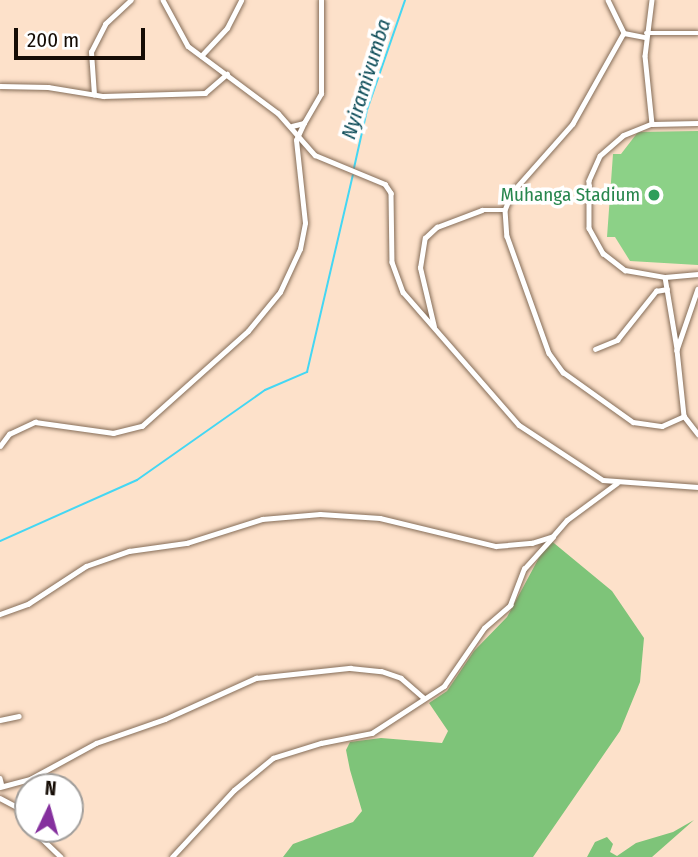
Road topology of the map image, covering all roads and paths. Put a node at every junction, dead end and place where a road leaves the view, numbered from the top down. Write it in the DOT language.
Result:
graph roads {
  1 [pos="131,0"];
  2 [pos="163,0"];
  3 [pos="241,0"];
  4 [pos="321,0"];
  5 [pos="608,0"];
  6 [pos="652,0"];
  7 [pos="624,33"];
  8 [pos="698,33"];
  9 [pos="646,35"];
  10 [pos="201,56"];
  11 [pos="227,74"];
  12 [pos="0,86"];
  13 [pos="94,95"];
  14 [pos="304,123"];
  15 [pos="698,123"];
  16 [pos="652,124"];
  17 [pos="292,126"];
  18 [pos="300,136"];
  19 [pos="505,210"];
  20 [pos="698,274"];
  21 [pos="665,277"];
  22 [pos="667,289"];
  23 [pos="698,289"];
  24 [pos="434,327"];
  25 [pos="594,349"];
  26 [pos="677,350"];
  27 [pos="684,416"];
  28 [pos="698,434"];
  29 [pos="0,446"];
  30 [pos="617,482"];
  31 [pos="698,487"];
  32 [pos="553,536"];
  33 [pos="0,614"];
  34 [pos="424,698"];
  35 [pos="19,716"];
  36 [pos="0,720"];
  37 [pos="0,778"];
  38 [pos="1,786"];
  39 [pos="46,843"];
  40 [pos="61,857"];
  41 [pos="173,857"];
  1 -- 13 [label="street"];
  2 -- 10 [label="street"];
  3 -- 10 [label="street"];
  4 -- 14 [label="street"];
  5 -- 7 [label="street"];
  6 -- 9 [label="street"];
  7 -- 9 [label="street"];
  7 -- 19 [label="street"];
  8 -- 9 [label="street"];
  9 -- 16 [label="street"];
  10 -- 11 [label="street"];
  11 -- 13 [label="street"];
  11 -- 17 [label="street"];
  12 -- 13 [label="street"];
  14 -- 17 [label="street"];
  14 -- 18 [label="street"];
  15 -- 16 [label="street"];
  16 -- 21 [label="street"];
  17 -- 18 [label="street"];
  18 -- 24 [label="street"];
  18 -- 29 [label="street"];
  19 -- 24 [label="street"];
  19 -- 27 [label="street"];
  20 -- 21 [label="street"];
  21 -- 22 [label="street"];
  22 -- 25 [label="street"];
  22 -- 26 [label="street"];
  23 -- 26 [label="street"];
  24 -- 30 [label="street"];
  26 -- 27 [label="street"];
  27 -- 28 [label="street"];
  30 -- 31 [label="street"];
  30 -- 32 [label="street"];
  32 -- 33 [label="street"];
  32 -- 34 [label="street"];
  34 -- 38 [label="street"];
  34 -- 41 [label="street"];
  35 -- 36 [label="street"];
  37 -- 38 [label="street"];
  39 -- 40 [label="street"];
}
